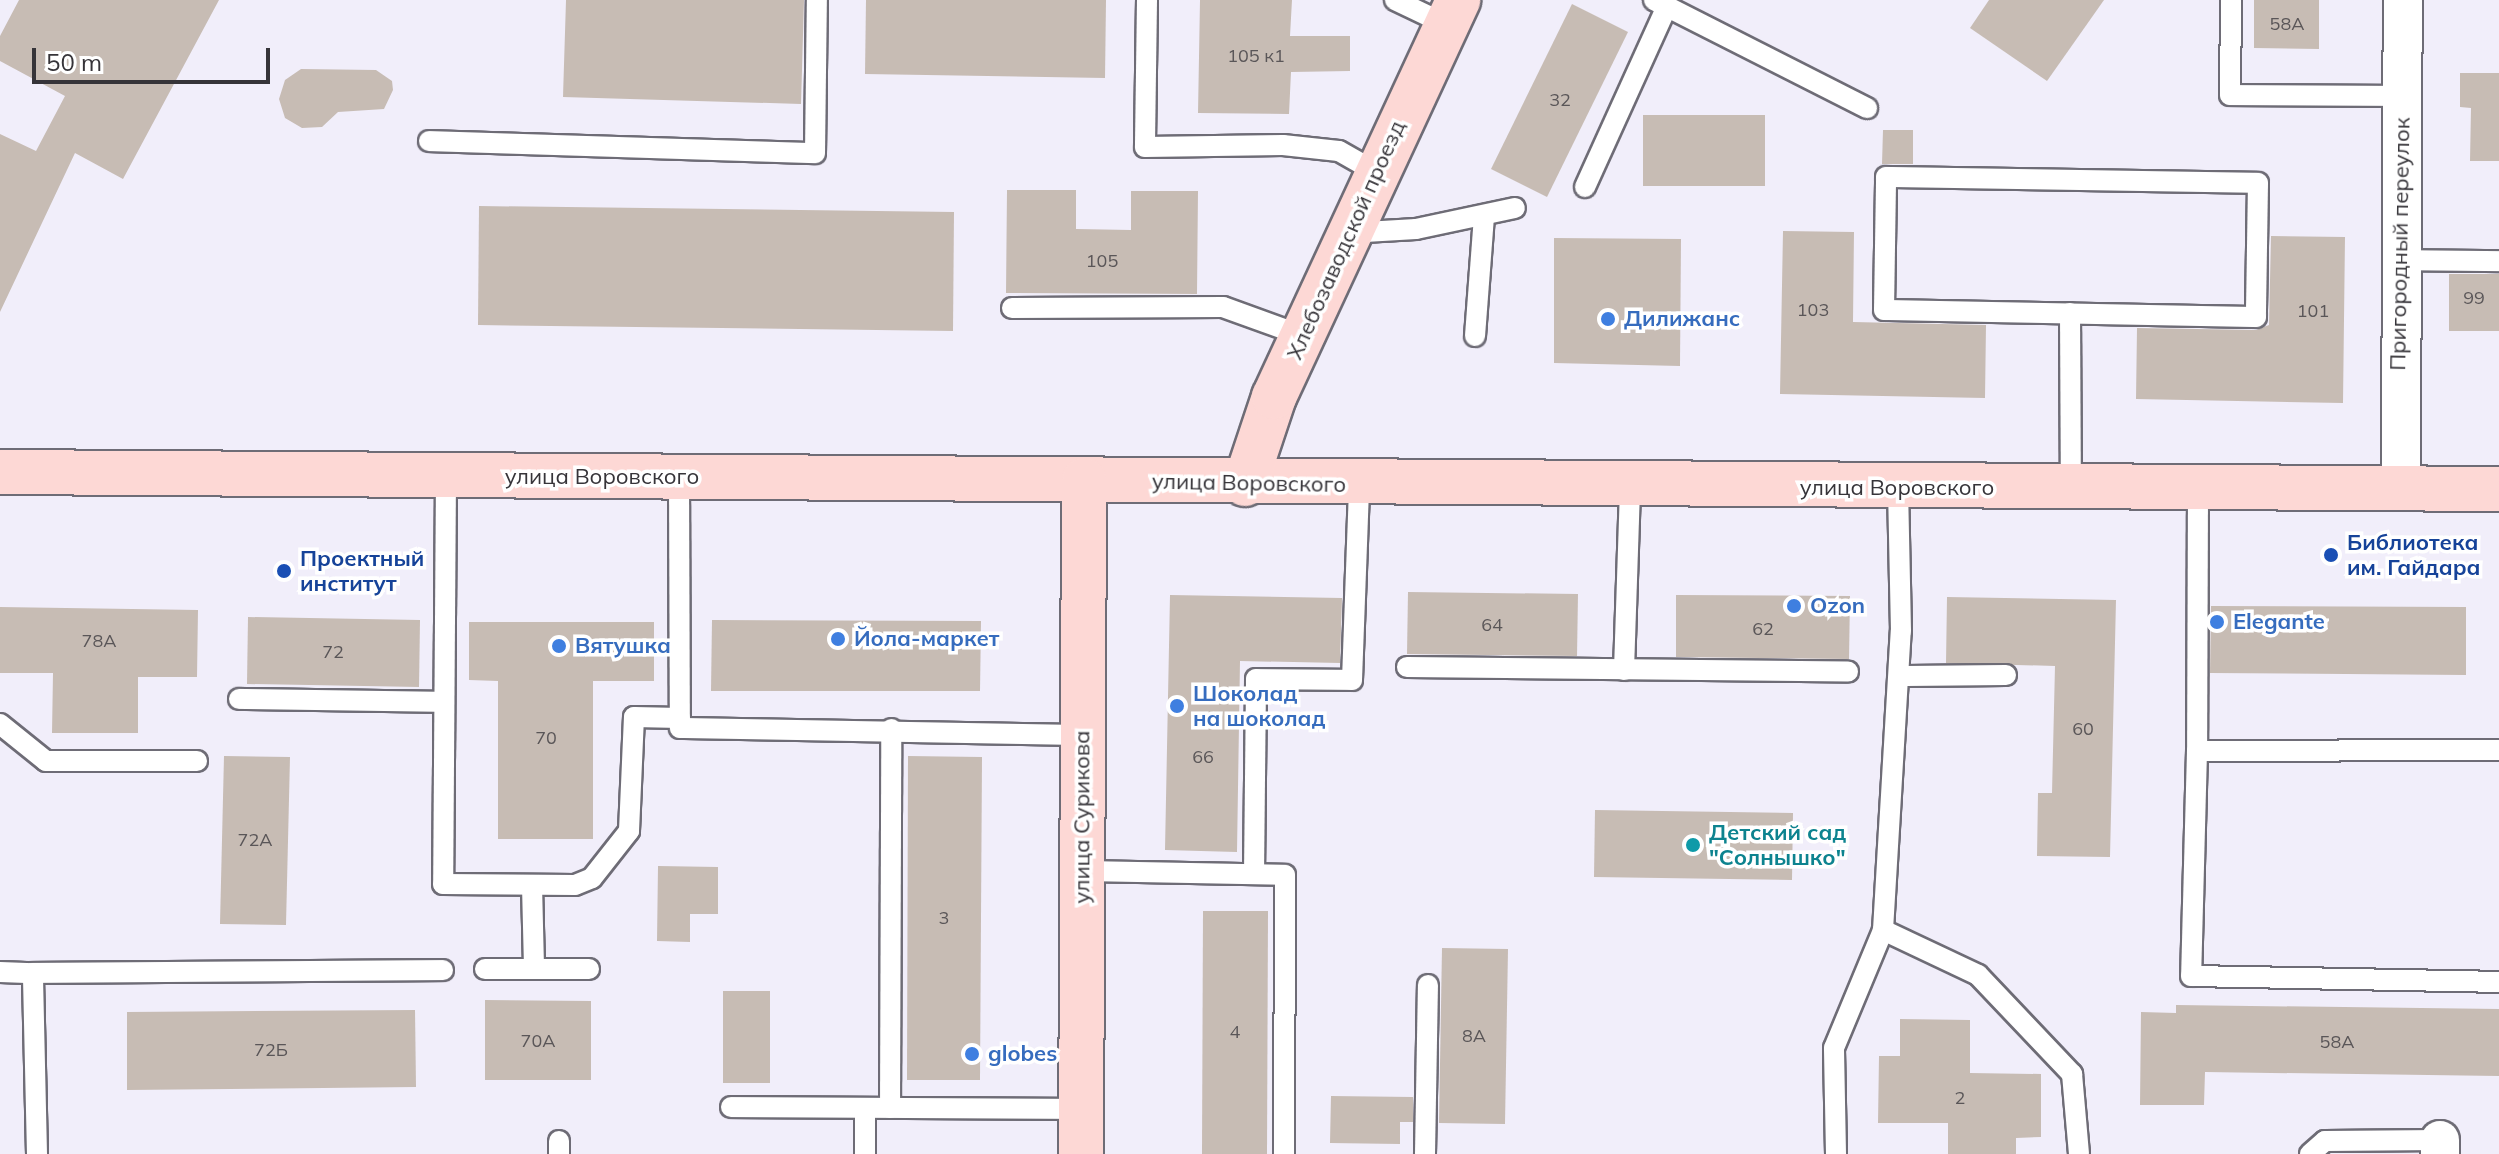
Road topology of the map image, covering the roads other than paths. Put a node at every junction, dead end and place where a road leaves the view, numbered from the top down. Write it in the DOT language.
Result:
graph roads {
  1 [pos="817,0"];
  2 [pos="1147,0"];
  3 [pos="1395,0"];
  4 [pos="2231,0"];
  5 [pos="2403,0"];
  6 [pos="1660,3"];
  7 [pos="1452,12"];
  8 [pos="2401,96"];
  9 [pos="1867,108"];
  10 [pos="429,141"];
  11 [pos="1376,172"];
  12 [pos="1585,187"];
  13 [pos="1515,208"];
  14 [pos="1484,215"];
  15 [pos="1348,233"];
  16 [pos="2398,260"];
  17 [pos="2499,261"];
  18 [pos="1012,308"];
  19 [pos="2070,313"];
  20 [pos="1303,336"];
  21 [pos="1475,336"];
  22 [pos="0,472"];
  23 [pos="446,477"];
  24 [pos="679,477"];
  25 [pos="1084,480"];
  26 [pos="1245,484"];
  27 [pos="1359,485"];
  28 [pos="1630,487"];
  29 [pos="2071,488"];
  30 [pos="2198,488"];
  31 [pos="2401,488"];
  32 [pos="1898,489"];
  33 [pos="2499,489"];
  34 [pos="1407,667"];
  35 [pos="1624,670"];
  36 [pos="1848,672"];
  37 [pos="2006,675"];
  38 [pos="1899,676"];
  39 [pos="239,699"];
  40 [pos="443,702"];
  41 [pos="680,718"];
  42 [pos="0,724"];
  43 [pos="891,729"];
  44 [pos="1083,735"];
  45 [pos="2499,750"];
  46 [pos="2197,751"];
  47 [pos="197,761"];
  48 [pos="1082,871"];
  49 [pos="1254,874"];
  50 [pos="532,885"];
  51 [pos="1883,930"];
  52 [pos="534,968"];
  53 [pos="485,969"];
  54 [pos="589,969"];
  55 [pos="443,970"];
  56 [pos="0,972"];
  57 [pos="33,973"];
  58 [pos="2499,982"];
  59 [pos="1428,985"];
  60 [pos="731,1107"];
  61 [pos="865,1108"];
  62 [pos="890,1108"];
  63 [pos="1081,1109"];
  64 [pos="2440,1147"];
  65 [pos="37,1154"];
  66 [pos="865,1154"];
  67 [pos="1081,1154"];
  68 [pos="1284,1154"];
  69 [pos="1425,1154"];
  70 [pos="1836,1154"];
  71 [pos="2079,1154"];
  72 [pos="2310,1154"];
  1 -- 10 [label="lane"];
  2 -- 11 [label="lane"];
  3 -- 7 [label="lane"];
  4 -- 8 [label="lane"];
  5 -- 8 [label="street, Пригородный переулок"];
  6 -- 9 [label="lane"];
  6 -- 12 [label="lane"];
  7 -- 11 [label="main road, Хлебозаводской проезд"];
  8 -- 16 [label="street, Пригородный переулок"];
  11 -- 15 [label="main road, Хлебозаводской проезд"];
  13 -- 14 [label="lane"];
  14 -- 15 [label="lane"];
  14 -- 21 [label="lane"];
  15 -- 20 [label="main road, Хлебозаводской проезд"];
  16 -- 17 [label="lane"];
  16 -- 31 [label="street, Пригородный переулок"];
  18 -- 20 [label="lane"];
  19 -- 19 [label="lane"];
  19 -- 29 [label="lane"];
  20 -- 26 [label="main road, Хлебозаводской проезд"];
  22 -- 23 [label="main road, улица Воровского"];
  23 -- 24 [label="main road, улица Воровского"];
  23 -- 40 [label="lane"];
  24 -- 25 [label="main road, улица Воровского"];
  24 -- 41 [label="lane"];
  25 -- 26 [label="main road, улица Воровского"];
  25 -- 44 [label="main road, улица Сурикова"];
  26 -- 27 [label="main road, улица Воровского"];
  27 -- 28 [label="main road, улица Воровского"];
  27 -- 49 [label="lane"];
  28 -- 32 [label="main road, улица Воровского"];
  28 -- 35 [label="lane"];
  29 -- 30 [label="main road, улица Воровского"];
  29 -- 32 [label="main road, улица Воровского"];
  30 -- 31 [label="main road, улица Воровского"];
  30 -- 46 [label="lane"];
  31 -- 33 [label="main road, улица Воровского"];
  32 -- 38 [label="lane"];
  34 -- 35 [label="lane"];
  35 -- 36 [label="lane"];
  37 -- 38 [label="lane"];
  38 -- 51 [label="lane"];
  39 -- 40 [label="lane"];
  40 -- 50 [label="lane"];
  41 -- 43 [label="lane"];
  41 -- 50 [label="lane"];
  42 -- 47 [label="lane"];
  43 -- 44 [label="lane"];
  43 -- 62 [label="lane"];
  44 -- 48 [label="main road, улица Сурикова"];
  45 -- 46 [label="lane"];
  46 -- 58 [label="lane"];
  48 -- 49 [label="lane"];
  48 -- 63 [label="main road, улица Сурикова"];
  49 -- 68 [label="lane"];
  50 -- 52 [label="lane"];
  51 -- 70 [label="lane"];
  51 -- 71 [label="lane"];
  52 -- 53 [label="lane"];
  52 -- 54 [label="lane"];
  55 -- 57 [label="lane"];
  56 -- 57 [label="lane"];
  57 -- 65 [label="lane"];
  59 -- 69 [label="lane"];
  60 -- 61 [label="lane"];
  61 -- 62 [label="lane"];
  61 -- 66 [label="lane"];
  62 -- 63 [label="lane"];
  63 -- 67 [label="main road, улица Сурикова"];
  64 -- 72 [label="lane"];
}
